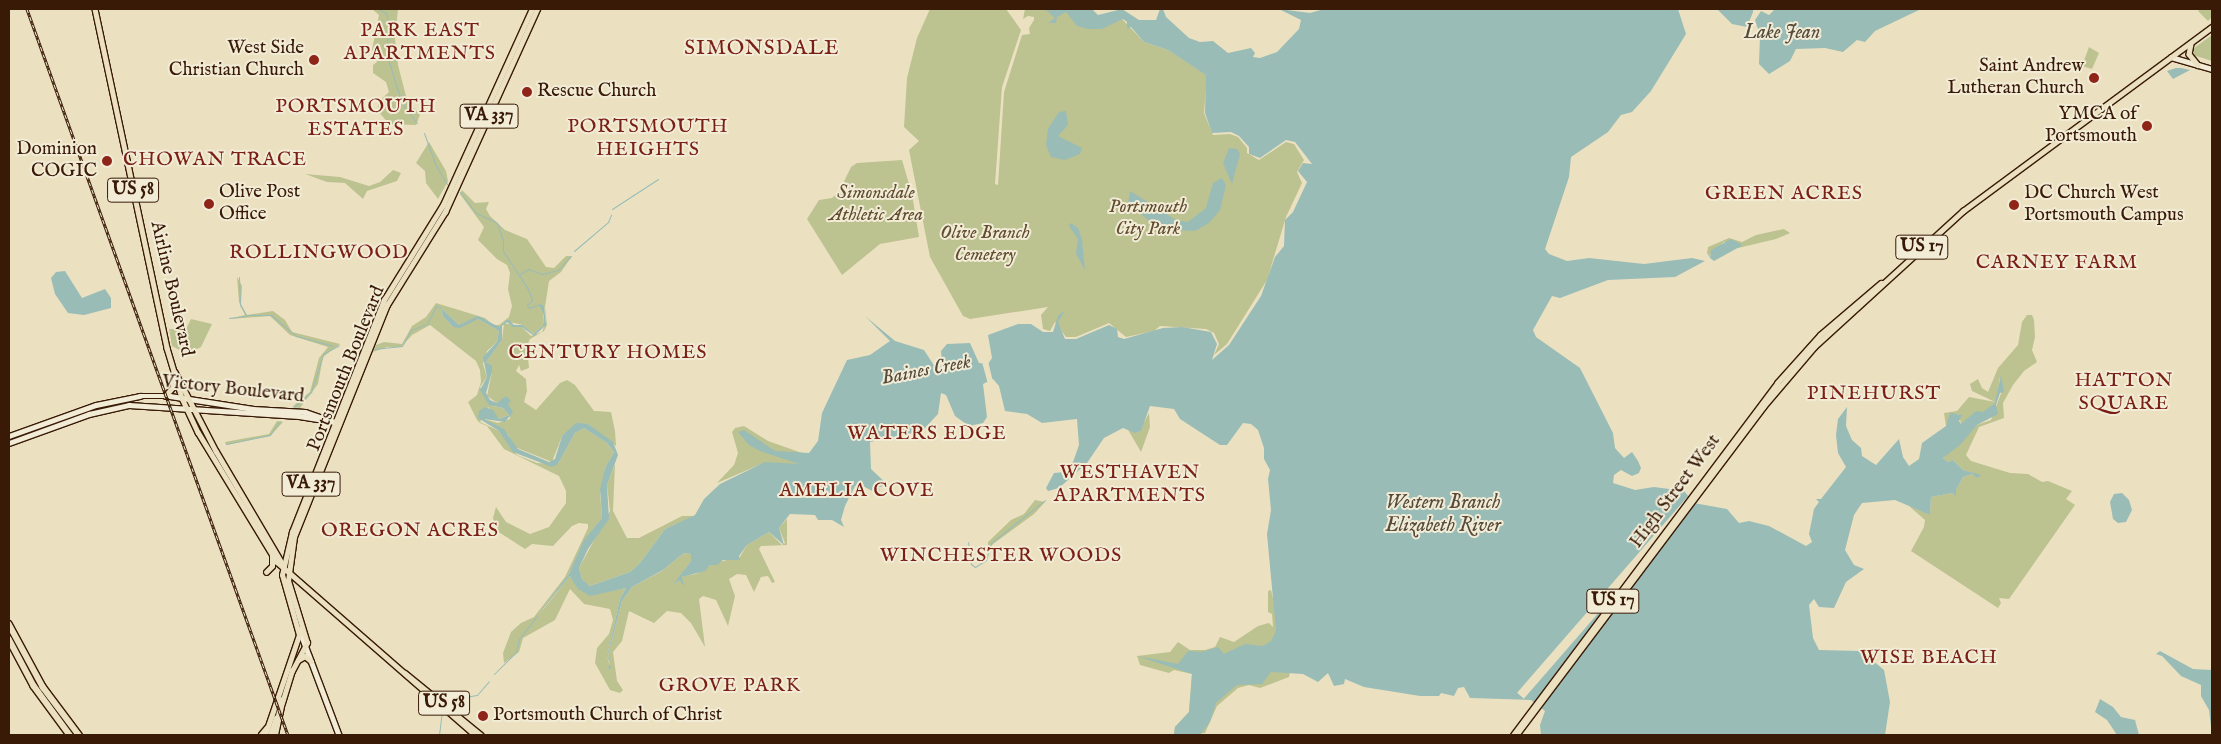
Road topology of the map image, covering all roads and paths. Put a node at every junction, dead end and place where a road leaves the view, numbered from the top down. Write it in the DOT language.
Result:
graph roads {
  1 [pos="95,9"];
  2 [pos="532,9"];
  3 [pos="537,9"];
  4 [pos="2212,28"];
  5 [pos="2192,42"];
  6 [pos="2172,57"];
  7 [pos="2198,65"];
  8 [pos="2212,69"];
  9 [pos="362,362"];
  10 [pos="174,370"];
  11 [pos="165,396"];
  12 [pos="182,398"];
  13 [pos="190,400"];
  14 [pos="186,407"];
  15 [pos="194,408"];
  16 [pos="338,423"];
  17 [pos="9,436"];
  18 [pos="9,443"];
  19 [pos="230,480"];
  20 [pos="260,531"];
  21 [pos="287,546"];
  22 [pos="274,549"];
  23 [pos="271,554"];
  24 [pos="283,565"];
  25 [pos="288,571"];
  26 [pos="266,572"];
  27 [pos="9,618"];
  28 [pos="9,624"];
  29 [pos="298,627"];
  30 [pos="9,639"];
  31 [pos="19,644"];
  32 [pos="306,644"];
  33 [pos="296,645"];
  34 [pos="311,661"];
  35 [pos="25,663"];
  36 [pos="295,665"];
  37 [pos="292,671"];
  38 [pos="318,680"];
  39 [pos="431,695"];
  40 [pos="282,701"];
  41 [pos="266,734"];
  42 [pos="70,735"];
  43 [pos="80,735"];
  44 [pos="274,735"];
  45 [pos="339,735"];
  46 [pos="475,735"];
  47 [pos="482,735"];
  48 [pos="1515,735"];
  1 -- 10 [label="main road, Airline Boulevard / US 58"];
  2 -- 9 [label="main road, Portsmouth Boulevard / VA 337"];
  3 -- 9 [label="main road, Portsmouth Boulevard / VA 337"];
  4 -- 5 [label="main road, High Street West / US 17"];
  5 -- 6 [label="main road, High Street West / US 17"];
  5 -- 7 [label="main road"];
  6 -- 7 [label="main road"];
  6 -- 48 [label="main road, High Street West / US 17"];
  7 -- 8 [label="main road"];
  9 -- 16 [label="main road, Portsmouth Boulevard / VA 337"];
  10 -- 11 [label="main road"];
  10 -- 12 [label="main road, Airline Boulevard / US 58"];
  10 -- 13 [label="main road, Airline Boulevard / US 58"];
  11 -- 12 [label="main road, Victory Boulevard"];
  11 -- 17 [label="main road, Victory Boulevard"];
  12 -- 13 [label="main road, Victory Boulevard"];
  12 -- 14 [label="main road, Airline Boulevard / US 58"];
  13 -- 15 [label="main road, Airline Boulevard / US 58"];
  13 -- 16 [label="main road, Victory Boulevard"];
  14 -- 15 [label="main road, Victory Boulevard"];
  14 -- 18 [label="main road, Victory Boulevard"];
  14 -- 19 [label="main road, Airline Boulevard / US 58"];
  15 -- 16 [label="main road, Victory Boulevard"];
  15 -- 19 [label="main road, Airline Boulevard / US 58"];
  16 -- 21 [label="main road, Portsmouth Boulevard / VA 337"];
  16 -- 25 [label="main road, Portsmouth Boulevard / VA 337"];
  19 -- 20 [label="main road, Airline Boulevard / US 58"];
  20 -- 22 [label="main road, Airline Boulevard / US 58"];
  20 -- 23 [label="main road, Airline Boulevard / US 58"];
  21 -- 22 [label="main road"];
  21 -- 24 [label="main road, Portsmouth Boulevard / VA 337"];
  22 -- 24 [label="main road, Airline Boulevard / US 58"];
  23 -- 24 [label="main road, Airline Boulevard / US 58"];
  23 -- 26 [label="main road"];
  24 -- 25 [label="main road, Airline Boulevard / US 58"];
  24 -- 29 [label="main road, Portsmouth Boulevard"];
  25 -- 32 [label="main road, Portsmouth Boulevard"];
  25 -- 39 [label="main road, Airline Boulevard / US 58"];
  27 -- 31 [label="highway"];
  28 -- 31 [label="highway"];
  29 -- 32 [label="main road, Portsmouth Boulevard"];
  29 -- 33 [label="main road, Portsmouth Boulevard"];
  30 -- 35 [label="highway"];
  31 -- 35 [label="highway"];
  32 -- 34 [label="main road"];
  32 -- 36 [label="main road, Portsmouth Boulevard"];
  32 -- 38 [label="main road"];
  33 -- 37 [label="main road"];
  33 -- 41 [label="main road, Portsmouth Boulevard"];
  34 -- 36 [label="main road"];
  34 -- 38 [label="main road"];
  35 -- 42 [label="highway"];
  35 -- 43 [label="highway"];
  36 -- 37 [label="main road, Portsmouth Boulevard"];
  37 -- 40 [label="main road, Portsmouth Boulevard"];
  38 -- 45 [label="main road"];
  39 -- 46 [label="main road, Airline Boulevard / US 58"];
  39 -- 47 [label="main road, Airline Boulevard / US 58"];
  40 -- 41 [label="main road, Portsmouth Boulevard"];
  40 -- 44 [label="highway"];
}
